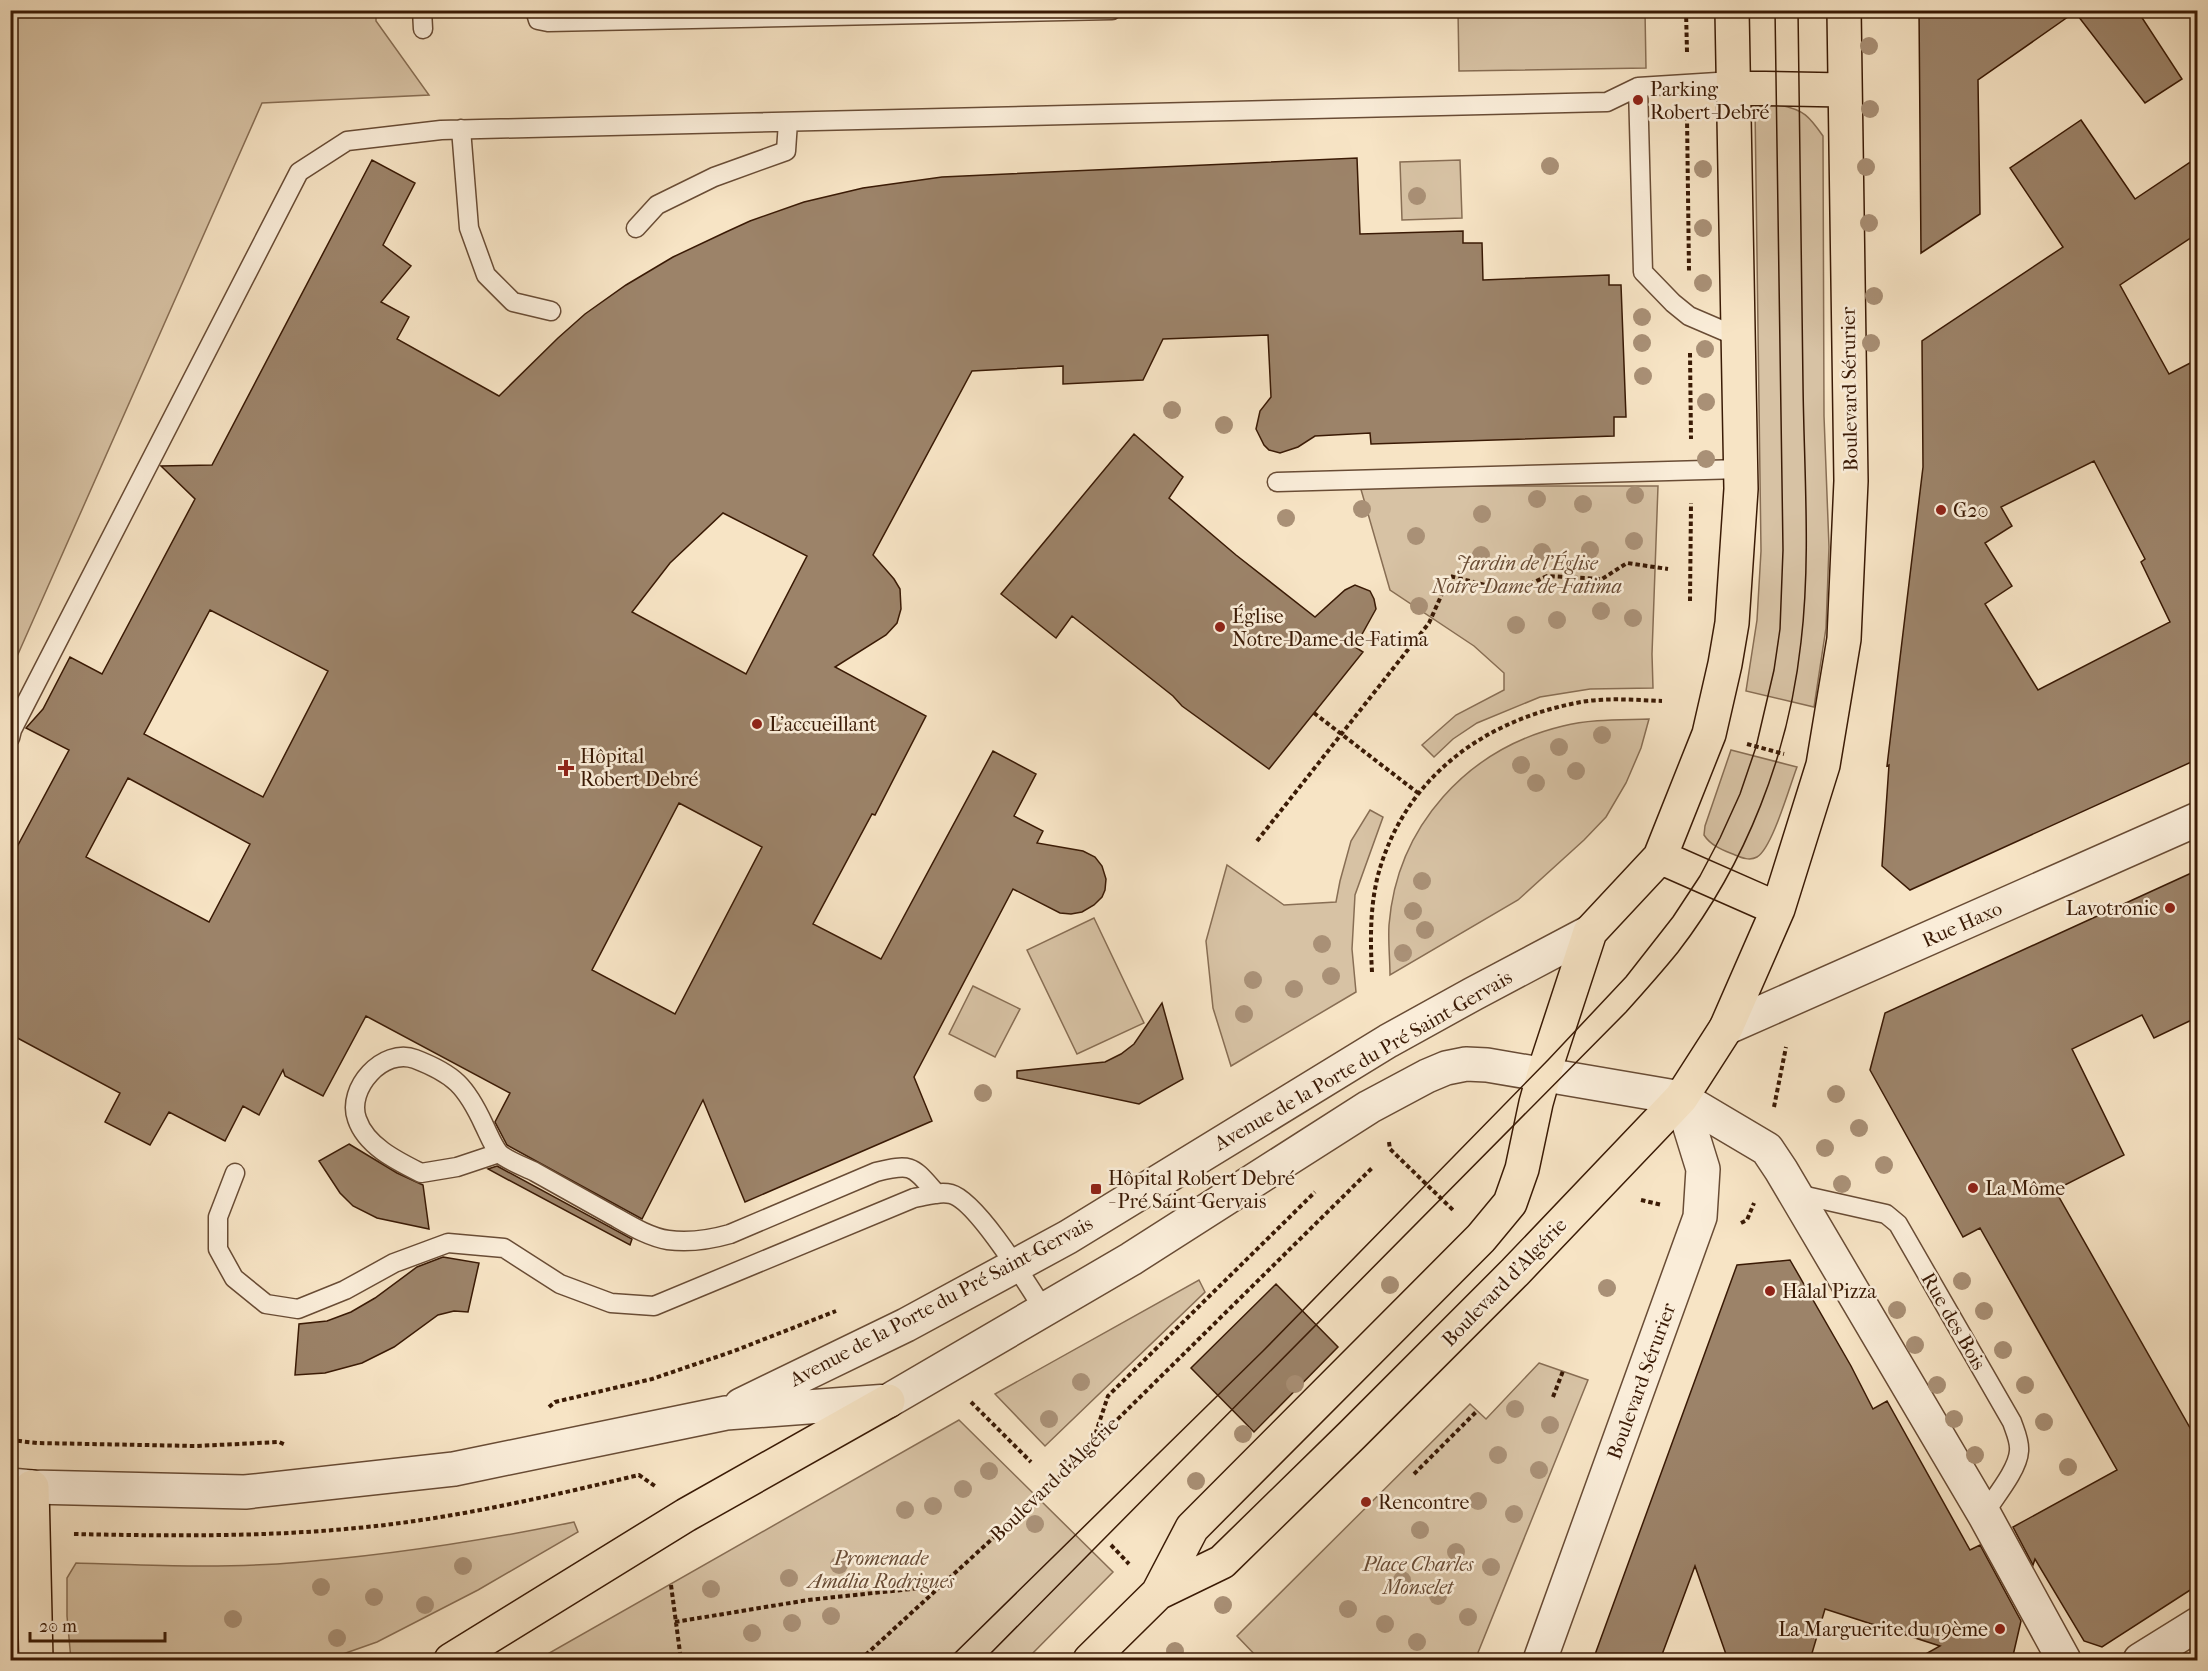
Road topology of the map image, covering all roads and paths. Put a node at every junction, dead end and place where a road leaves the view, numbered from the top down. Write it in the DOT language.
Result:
graph roads {
  1 [pos="422,10"];
  2 [pos="535,10"];
  3 [pos="1112,10"];
  4 [pos="1686,10"];
  5 [pos="1732,10"];
  6 [pos="1844,10"];
  7 [pos="423,30"];
  8 [pos="1687,59"];
  9 [pos="1733,84"];
  10 [pos="1638,87"];
  11 [pos="1844,90"];
  12 [pos="1687,107"];
  13 [pos="788,122"];
  14 [pos="461,129"];
  15 [pos="636,228"];
  16 [pos="1689,279"];
  17 [pos="551,311"];
  18 [pos="1738,337"];
  19 [pos="1690,353"];
  20 [pos="1741,469"];
  21 [pos="1692,470"];
  22 [pos="1277,482"];
  23 [pos="1668,569"];
  24 [pos="1690,604"];
  25 [pos="1662,701"];
  26 [pos="1314,713"];
  27 [pos="1341,734"];
  28 [pos="1709,734"];
  29 [pos="10,738"];
  30 [pos="1823,765"];
  31 [pos="1418,793"];
  32 [pos="2198,819"];
  33 [pos="1257,841"];
  34 [pos="1660,857"];
  35 [pos="1779,909"];
  36 [pos="1590,932"];
  37 [pos="1372,972"];
  38 [pos="1726,1028"];
  39 [pos="1788,1037"];
  40 [pos="1544,1075"];
  41 [pos="1681,1098"];
  42 [pos="1774,1108"];
  43 [pos="1390,1149"];
  44 [pos="499,1153"];
  45 [pos="1373,1167"];
  46 [pos="235,1173"];
  47 [pos="1320,1187"];
  48 [pos="937,1194"];
  49 [pos="1797,1194"];
  50 [pos="1756,1198"];
  51 [pos="1454,1211"];
  52 [pos="1733,1227"];
  53 [pos="1015,1266"];
  54 [pos="841,1309"];
  55 [pos="1044,1310"];
  56 [pos="1563,1371"];
  57 [pos="1553,1397"];
  58 [pos="888,1401"];
  59 [pos="971,1402"];
  60 [pos="546,1410"];
  61 [pos="1477,1411"];
  62 [pos="726,1413"];
  63 [pos="10,1440"];
  64 [pos="1092,1443"];
  65 [pos="287,1446"];
  66 [pos="1031,1462"];
  67 [pos="1414,1474"];
  68 [pos="21,1486"];
  69 [pos="1984,1514"];
  70 [pos="1111,1545"];
  71 [pos="1129,1564"];
  72 [pos="671,1585"];
  73 [pos="940,1586"];
  74 [pos="1158,1593"];
  75 [pos="675,1622"];
  76 [pos="2198,1624"];
  77 [pos="1219,1655"];
  78 [pos="36,1660"];
  79 [pos="451,1660"];
  80 [pos="681,1660"];
  81 [pos="860,1660"];
  82 [pos="1090,1660"];
  83 [pos="1225,1660"];
  84 [pos="1540,1660"];
  85 [pos="2064,1660"];
  86 [pos="2140,1660"];
  1 -- 7 [label="lane"];
  2 -- 3 [label="lane"];
  4 -- 8 [label="path"];
  5 -- 9 [label="main road"];
  6 -- 11 [label="main road, Boulevard Sérurier"];
  9 -- 10 [label="lane"];
  9 -- 11 [label="main road"];
  9 -- 18 [label="main road"];
  10 -- 13 [label="lane"];
  10 -- 18 [label="lane"];
  11 -- 30 [label="main road, Boulevard Sérurier"];
  12 -- 16 [label="path"];
  13 -- 14 [label="lane"];
  13 -- 15 [label="lane"];
  14 -- 17 [label="lane"];
  14 -- 29 [label="lane"];
  18 -- 20 [label="main road"];
  19 -- 21 [label="path"];
  20 -- 21 [label="lane"];
  20 -- 28 [label="main road"];
  21 -- 22 [label="lane"];
  21 -- 24 [label="path"];
  23 -- 27 [label="path"];
  25 -- 31 [label="path"];
  26 -- 27 [label="path"];
  27 -- 31 [label="path"];
  27 -- 33 [label="path"];
  28 -- 30 [label="path"];
  28 -- 34 [label="main road"];
  30 -- 35 [label="main road, Boulevard Sérurier"];
  31 -- 37 [label="path"];
  32 -- 38 [label="street, Rue Haxo"];
  34 -- 35 [label="main road"];
  34 -- 36 [label="main road"];
  35 -- 38 [label="main road, Boulevard d'Algérie"];
  36 -- 40 [label="main road"];
  36 -- 53 [label="street, Avenue de la Porte du Pré Saint-Gervais"];
  38 -- 41 [label="main road, Boulevard d'Algérie"];
  39 -- 42 [label="path"];
  40 -- 41 [label="street, Avenue de la Porte du Pré Saint-Gervais"];
  40 -- 55 [label="street, Avenue de la Porte du Pré Saint-Gervais"];
  40 -- 74 [label="main road, Boulevard d'Algérie"];
  41 -- 49 [label="street"];
  41 -- 74 [label="main road, Boulevard d'Algérie"];
  41 -- 84 [label="street, Boulevard Sérurier"];
  43 -- 51 [label="path"];
  44 -- 44 [label="lane"];
  44 -- 48 [label="lane"];
  45 -- 64 [label="path, Boulevard d'Algérie"];
  46 -- 48 [label="lane"];
  47 -- 64 [label="path"];
  48 -- 53 [label="lane"];
  49 -- 69 [label="street"];
  49 -- 69 [label="lane, Rue des Bois"];
  50 -- 52 [label="path"];
  53 -- 55 [label="lane"];
  53 -- 62 [label="street, Avenue de la Porte du Pré Saint-Gervais"];
  54 -- 60 [label="path, Avenue de la Porte du Pré Saint-Gervais"];
  55 -- 58 [label="street, Avenue de la Porte du Pré Saint-Gervais"];
  56 -- 57 [label="path"];
  58 -- 62 [label="street, Avenue de la Porte du Pré Saint-Gervais"];
  58 -- 79 [label="main road"];
  59 -- 66 [label="path"];
  61 -- 67 [label="path"];
  62 -- 68 [label="street, Avenue de la Porte du Pré Saint-Gervais"];
  63 -- 65 [label="path"];
  64 -- 73 [label="path, Boulevard d'Algérie"];
  68 -- 78 [label="main road"];
  69 -- 85 [label="street"];
  70 -- 71 [label="path"];
  72 -- 75 [label="path"];
  73 -- 75 [label="path"];
  73 -- 81 [label="path, Boulevard d'Algérie"];
  74 -- 82 [label="main road, Boulevard d'Algérie"];
  75 -- 80 [label="path"];
  76 -- 86 [label="street"];
  77 -- 83 [label="path"];
}
